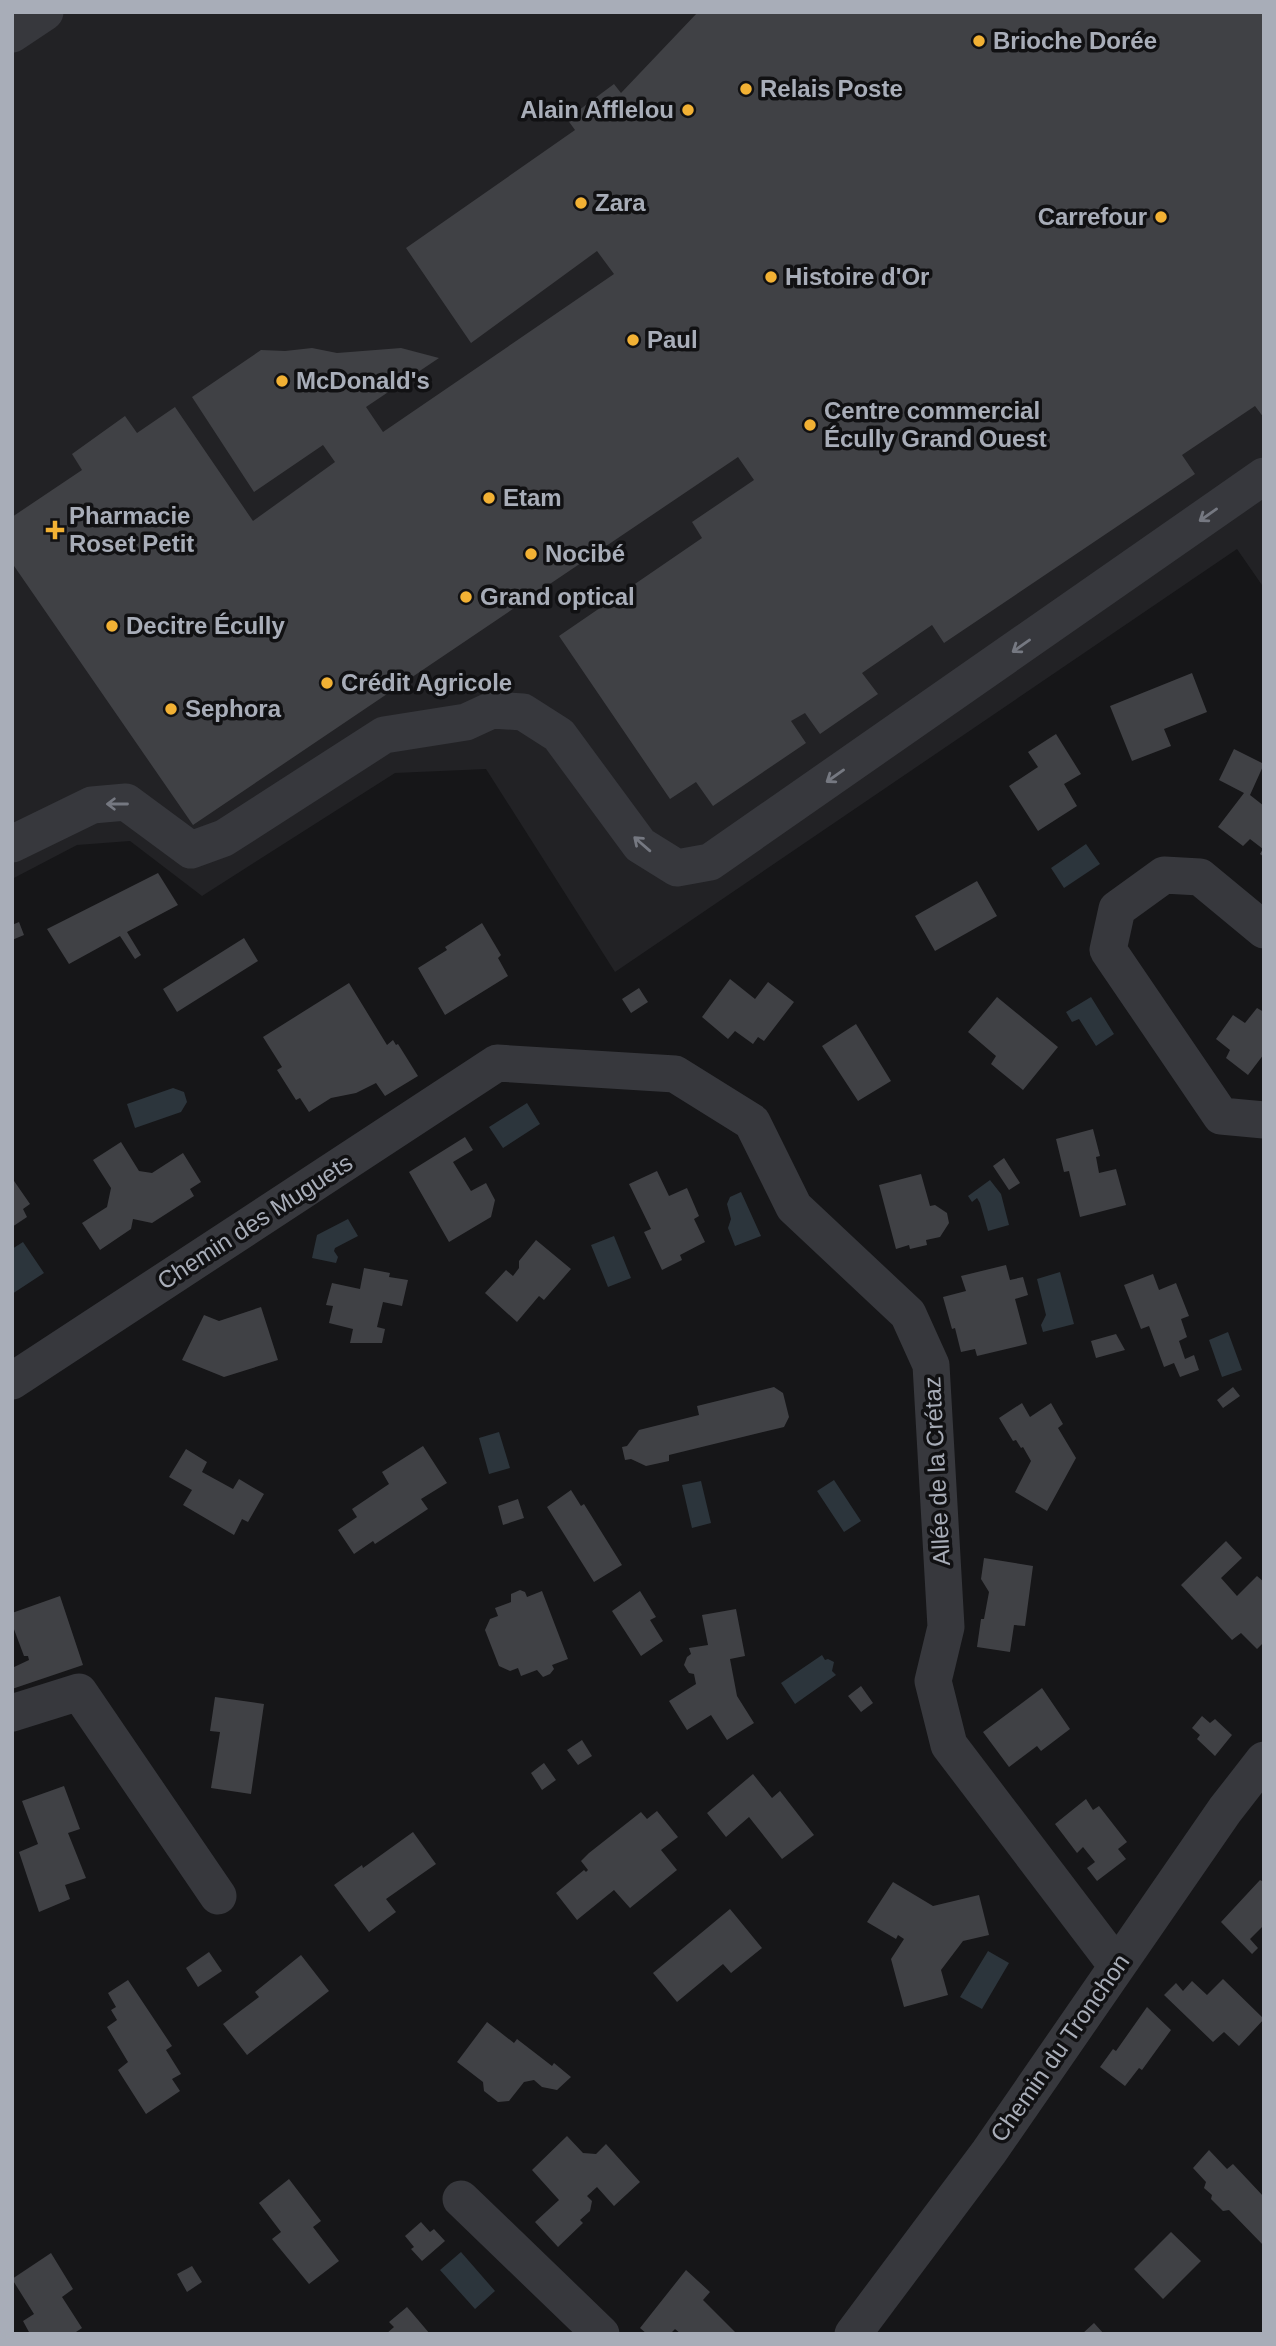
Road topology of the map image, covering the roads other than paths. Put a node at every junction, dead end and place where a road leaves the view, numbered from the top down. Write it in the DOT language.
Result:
graph roads {
  1 [pos="45,12"];
  2 [pos="12,34"];
  3 [pos="1264,476"];
  4 [pos="12,844"];
  5 [pos="1264,930"];
  6 [pos="497,1063"];
  7 [pos="1264,1120"];
  8 [pos="12,1381"];
  9 [pos="12,1713"];
  10 [pos="1264,1760"];
  11 [pos="218,1896"];
  12 [pos="1117,1966"];
  13 [pos="461,2199"];
  14 [pos="601,2334"];
  15 [pos="853,2334"];
  1 -- 2 [label="street"];
  3 -- 4 [label="street, one-way"];
  5 -- 7 [label="street"];
  6 -- 8 [label="street, Chemin des Muguets"];
  6 -- 12 [label="street, Allée de la Crétaz"];
  9 -- 11 [label="street"];
  10 -- 12 [label="street, Chemin du Tronchon"];
  12 -- 15 [label="street, Chemin du Tronchon"];
  13 -- 14 [label="street"];
}
